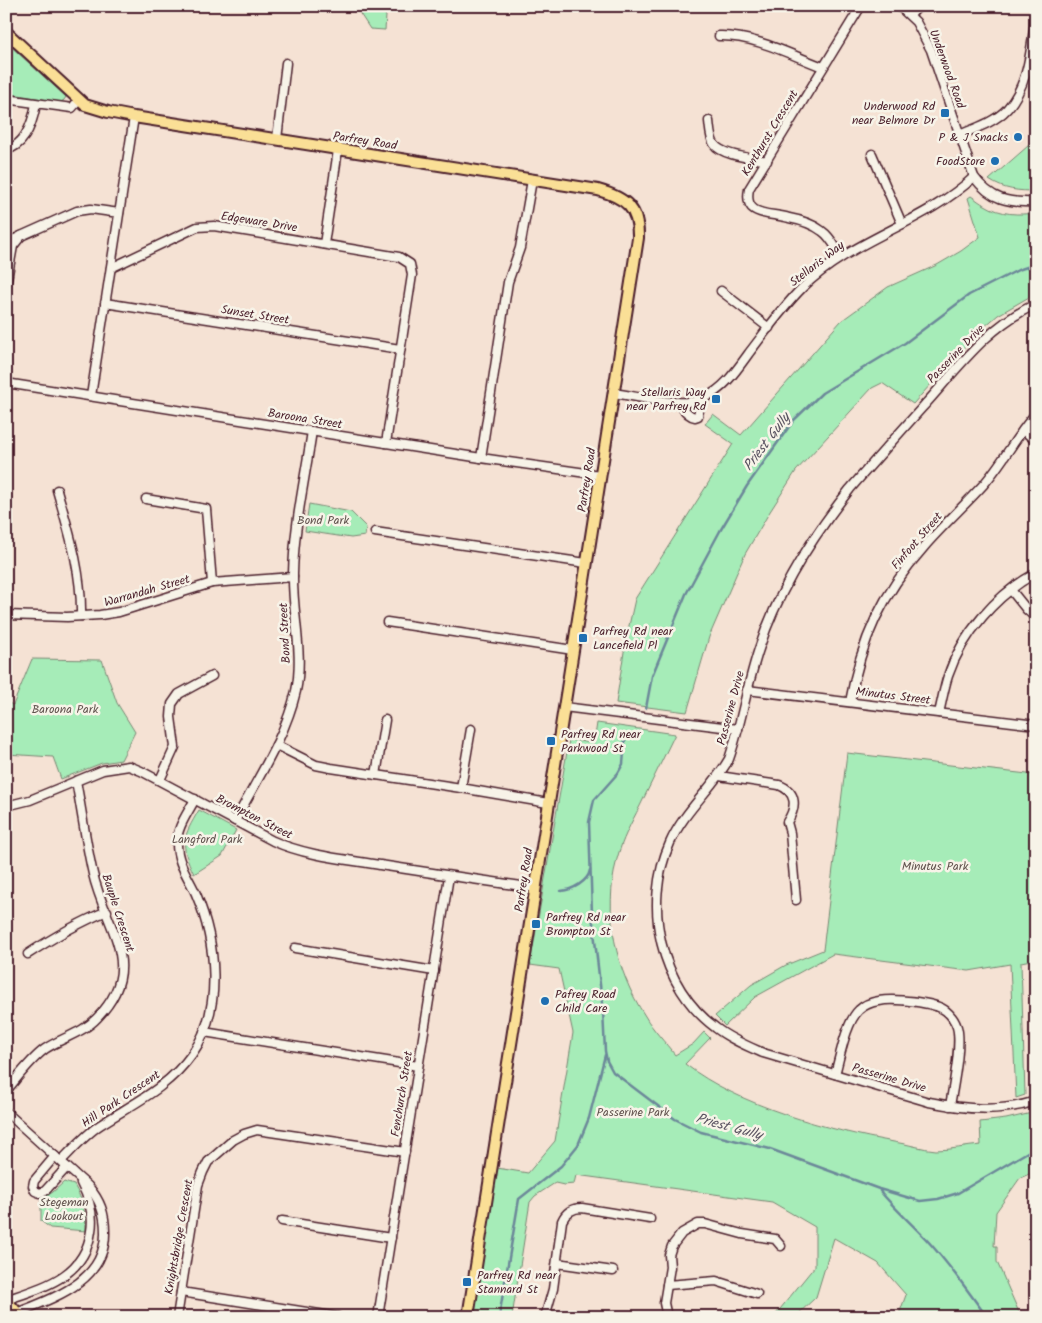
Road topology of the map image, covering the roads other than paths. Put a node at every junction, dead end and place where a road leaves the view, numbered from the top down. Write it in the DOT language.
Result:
graph roads {
  1 [pos="861,6"];
  2 [pos="898,6"];
  3 [pos="919,6"];
  4 [pos="910,16"];
  5 [pos="1036,17"];
  6 [pos="6,32"];
  7 [pos="719,36"];
  8 [pos="286,63"];
  9 [pos="823,67"];
  10 [pos="6,99"];
  11 [pos="79,100"];
  12 [pos="36,104"];
  13 [pos="134,117"];
  14 [pos="708,121"];
  15 [pos="959,135"];
  16 [pos="277,139"];
  17 [pos="6,150"];
  18 [pos="338,150"];
  19 [pos="872,154"];
  20 [pos="767,161"];
  21 [pos="974,177"];
  22 [pos="532,180"];
  23 [pos="1036,201"];
  24 [pos="119,212"];
  25 [pos="902,224"];
  26 [pos="22,236"];
  27 [pos="6,243"];
  28 [pos="324,244"];
  29 [pos="840,256"];
  30 [pos="111,268"];
  31 [pos="6,285"];
  32 [pos="721,291"];
  33 [pos="105,303"];
  34 [pos="1036,304"];
  35 [pos="769,328"];
  36 [pos="400,349"];
  37 [pos="6,382"];
  38 [pos="613,393"];
  39 [pos="91,396"];
  40 [pos="701,399"];
  41 [pos="677,402"];
  42 [pos="1036,413"];
  43 [pos="1023,430"];
  44 [pos="312,431"];
  45 [pos="1036,441"];
  46 [pos="386,443"];
  47 [pos="481,458"];
  48 [pos="600,475"];
  49 [pos="57,490"];
  50 [pos="146,499"];
  51 [pos="375,532"];
  52 [pos="586,564"];
  53 [pos="1036,573"];
  54 [pos="293,577"];
  55 [pos="212,583"];
  56 [pos="1011,590"];
  57 [pos="6,615"];
  58 [pos="81,616"];
  59 [pos="1036,618"];
  60 [pos="387,622"];
  61 [pos="573,650"];
  62 [pos="212,676"];
  63 [pos="746,690"];
  64 [pos="850,702"];
  65 [pos="564,707"];
  66 [pos="939,714"];
  67 [pos="385,720"];
  68 [pos="1036,725"];
  69 [pos="471,729"];
  70 [pos="738,729"];
  71 [pos="276,745"];
  72 [pos="376,775"];
  73 [pos="720,776"];
  74 [pos="160,780"];
  75 [pos="76,781"];
  76 [pos="461,788"];
  77 [pos="195,799"];
  78 [pos="548,803"];
  79 [pos="6,806"];
  80 [pos="235,821"];
  81 [pos="449,876"];
  82 [pos="536,888"];
  83 [pos="796,900"];
  84 [pos="106,911"];
  85 [pos="295,948"];
  86 [pos="28,954"];
  87 [pos="434,970"];
  88 [pos="204,1032"];
  89 [pos="418,1066"];
  90 [pos="835,1074"];
  91 [pos="6,1091"];
  92 [pos="1036,1102"];
  93 [pos="950,1106"];
  94 [pos="6,1112"];
  95 [pos="405,1152"];
  96 [pos="61,1162"];
  97 [pos="76,1174"];
  98 [pos="650,1220"];
  99 [pos="282,1221"];
  100 [pos="391,1238"];
  101 [pos="781,1246"];
  102 [pos="557,1263"];
  103 [pos="613,1271"];
  104 [pos="667,1285"];
  105 [pos="181,1292"];
  106 [pos="756,1294"];
  107 [pos="6,1300"];
  108 [pos="19,1314"];
  109 [pos="7,1317"];
  110 [pos="177,1317"];
  111 [pos="338,1317"];
  112 [pos="378,1317"];
  113 [pos="468,1317"];
  114 [pos="544,1317"];
  115 [pos="667,1317"];
  1 -- 9 [label="street, Kenthurst Crescent"];
  2 -- 4 [label="street, Underwood Road"];
  3 -- 4 [label="street"];
  4 -- 15 [label="street, Underwood Road"];
  5 -- 15 [label="street"];
  6 -- 11 [label="main road, Parfrey Road"];
  7 -- 9 [label="street"];
  8 -- 16 [label="street"];
  9 -- 20 [label="street, Kenthurst Crescent"];
  10 -- 12 [label="street"];
  11 -- 12 [label="street"];
  11 -- 13 [label="main road, Parfrey Road"];
  12 -- 17 [label="street"];
  13 -- 16 [label="main road, Parfrey Road"];
  13 -- 24 [label="street"];
  14 -- 20 [label="street"];
  15 -- 21 [label="street, Underwood Road"];
  16 -- 18 [label="main road, Parfrey Road"];
  18 -- 22 [label="main road, Parfrey Road"];
  18 -- 28 [label="street"];
  19 -- 25 [label="street"];
  20 -- 29 [label="street, Kenthurst Crescent"];
  21 -- 23 [label="street, Underwood Road"];
  21 -- 25 [label="street, Stellaris Way"];
  22 -- 38 [label="main road, Parfrey Road"];
  22 -- 47 [label="street"];
  24 -- 26 [label="street"];
  24 -- 30 [label="street"];
  25 -- 29 [label="street, Stellaris Way"];
  26 -- 27 [label="street"];
  26 -- 31 [label="street"];
  28 -- 30 [label="street, Edgeware Drive"];
  28 -- 36 [label="street, Edgeware Drive"];
  29 -- 35 [label="street, Stellaris Way"];
  30 -- 33 [label="street"];
  32 -- 35 [label="street"];
  33 -- 36 [label="street, Sunset Street"];
  33 -- 39 [label="street"];
  34 -- 63 [label="street, Passerine Drive"];
  35 -- 40 [label="street, Stellaris Way"];
  36 -- 46 [label="street"];
  37 -- 39 [label="street, Baroona Street"];
  38 -- 41 [label="street, Stellaris Way"];
  38 -- 48 [label="main road, Parfrey Road"];
  39 -- 44 [label="street, Baroona Street"];
  40 -- 41 [label="street, Stellaris Way"];
  40 -- 41 [label="street, Stellaris Way"];
  42 -- 43 [label="street, Finfoot Street"];
  43 -- 45 [label="street"];
  43 -- 64 [label="street, Finfoot Street"];
  44 -- 46 [label="street, Baroona Street"];
  44 -- 54 [label="street, Bond Street"];
  46 -- 47 [label="street, Baroona Street"];
  47 -- 48 [label="street, Baroona Street"];
  48 -- 52 [label="main road, Parfrey Road"];
  49 -- 58 [label="street"];
  50 -- 55 [label="street"];
  51 -- 52 [label="street"];
  52 -- 61 [label="main road, Parfrey Road"];
  53 -- 56 [label="street"];
  54 -- 55 [label="street, Warrandah Street"];
  54 -- 71 [label="street, Bond Street"];
  55 -- 58 [label="street, Warrandah Street"];
  56 -- 59 [label="street"];
  56 -- 66 [label="street"];
  57 -- 58 [label="street, Warrandah Street"];
  60 -- 61 [label="street"];
  61 -- 65 [label="main road, Parfrey Road"];
  62 -- 74 [label="street"];
  63 -- 64 [label="street, Minutus Street"];
  63 -- 70 [label="street, Passerine Drive"];
  64 -- 66 [label="street, Minutus Street"];
  65 -- 70 [label="street"];
  65 -- 78 [label="main road, Parfrey Road"];
  66 -- 68 [label="street, Minutus Street"];
  67 -- 72 [label="street"];
  69 -- 76 [label="street"];
  70 -- 73 [label="street, Passerine Drive"];
  71 -- 72 [label="street"];
  71 -- 80 [label="street, Bond Street"];
  72 -- 76 [label="street"];
  73 -- 83 [label="street"];
  73 -- 90 [label="street, Passerine Drive"];
  74 -- 75 [label="street, Brompton Street"];
  74 -- 77 [label="street, Brompton Street"];
  75 -- 79 [label="street, Brompton Street"];
  75 -- 84 [label="street, Bauple Crescent"];
  76 -- 78 [label="street"];
  77 -- 80 [label="street, Brompton Street"];
  77 -- 88 [label="street, Hill Park Crescent"];
  78 -- 82 [label="main road, Parfrey Road"];
  80 -- 81 [label="street, Brompton Street"];
  81 -- 82 [label="street, Brompton Street"];
  81 -- 87 [label="street, Fenchurch Street"];
  82 -- 113 [label="main road, Parfrey Road"];
  84 -- 86 [label="street"];
  84 -- 91 [label="street, Bauple Crescent"];
  85 -- 87 [label="street"];
  87 -- 89 [label="street, Fenchurch Street"];
  88 -- 89 [label="street"];
  88 -- 96 [label="street, Hill Park Crescent"];
  89 -- 95 [label="street, Fenchurch Street"];
  90 -- 93 [label="street, Passerine Drive"];
  90 -- 93 [label="street"];
  92 -- 93 [label="street, Passerine Drive"];
  94 -- 96 [label="street"];
  95 -- 100 [label="street, Fenchurch Street"];
  95 -- 105 [label="street, Knightsbridge Crescent"];
  96 -- 97 [label="street"];
  97 -- 107 [label="street"];
  97 -- 108 [label="street"];
  98 -- 102 [label="street"];
  99 -- 100 [label="street"];
  100 -- 112 [label="street, Fenchurch Street"];
  101 -- 104 [label="street"];
  102 -- 103 [label="street"];
  102 -- 114 [label="street"];
  104 -- 106 [label="street"];
  104 -- 115 [label="street"];
  105 -- 110 [label="street, Knightsbridge Crescent"];
  105 -- 111 [label="street"];
  107 -- 108 [label="main road"];
  108 -- 109 [label="street"];
}
